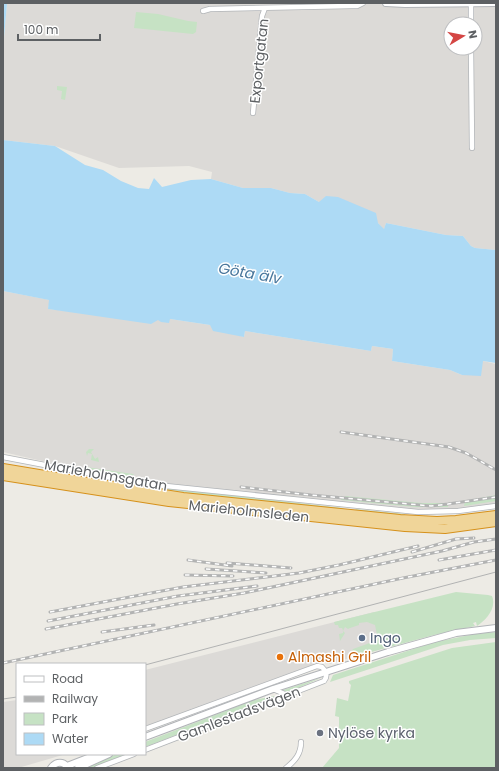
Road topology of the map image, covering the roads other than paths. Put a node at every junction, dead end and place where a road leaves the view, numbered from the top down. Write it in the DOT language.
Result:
graph roads {
  1 [pos="363,3"];
  2 [pos="386,3"];
  3 [pos="471,3"];
  4 [pos="496,3"];
  5 [pos="265,8"];
  6 [pos="203,11"];
  7 [pos="471,16"];
  8 [pos="471,56"];
  9 [pos="253,113"];
  10 [pos="472,148"];
  11 [pos="3,457"];
  12 [pos="3,468"];
  13 [pos="3,476"];
  14 [pos="496,506"];
  15 [pos="496,515"];
  16 [pos="496,522"];
  17 [pos="496,628"];
  18 [pos="326,672"];
  19 [pos="273,689"];
  20 [pos="287,695"];
  21 [pos="146,729"];
  22 [pos="146,737"];
  23 [pos="302,742"];
  24 [pos="146,750"];
  25 [pos="94,755"];
  26 [pos="107,755"];
  27 [pos="131,755"];
  28 [pos="68,767"];
  29 [pos="51,768"];
  30 [pos="78,768"];
  31 [pos="97,768"];
  32 [pos="286,768"];
  1 -- 5 [label="street, Exportgatan"];
  2 -- 3 [label="street"];
  3 -- 4 [label="street"];
  3 -- 7 [label="street"];
  5 -- 6 [label="street, Exportgatan"];
  5 -- 9 [label="street, Exportgatan"];
  8 -- 10 [label="street"];
  11 -- 14 [label="street, Marieholmsgatan"];
  12 -- 15 [label="highway, Marieholmsleden"];
  13 -- 16 [label="highway, Marieholmsleden"];
  17 -- 18 [label="street, Gamlestadsvägen"];
  18 -- 19 [label="street, Gamlestadsvägen"];
  18 -- 20 [label="street, Gamlestadsvägen"];
  18 -- 21 [label="street, Gamlestadsvägen"];
  19 -- 20 [label="street"];
  19 -- 22 [label="street, Gamlestadsvägen"];
  20 -- 24 [label="street, Gamlestadsvägen"];
  23 -- 32 [label="street"];
  25 -- 28 [label="street"];
  26 -- 30 [label="street"];
  27 -- 31 [label="street"];
  28 -- 29 [label="street"];
}
